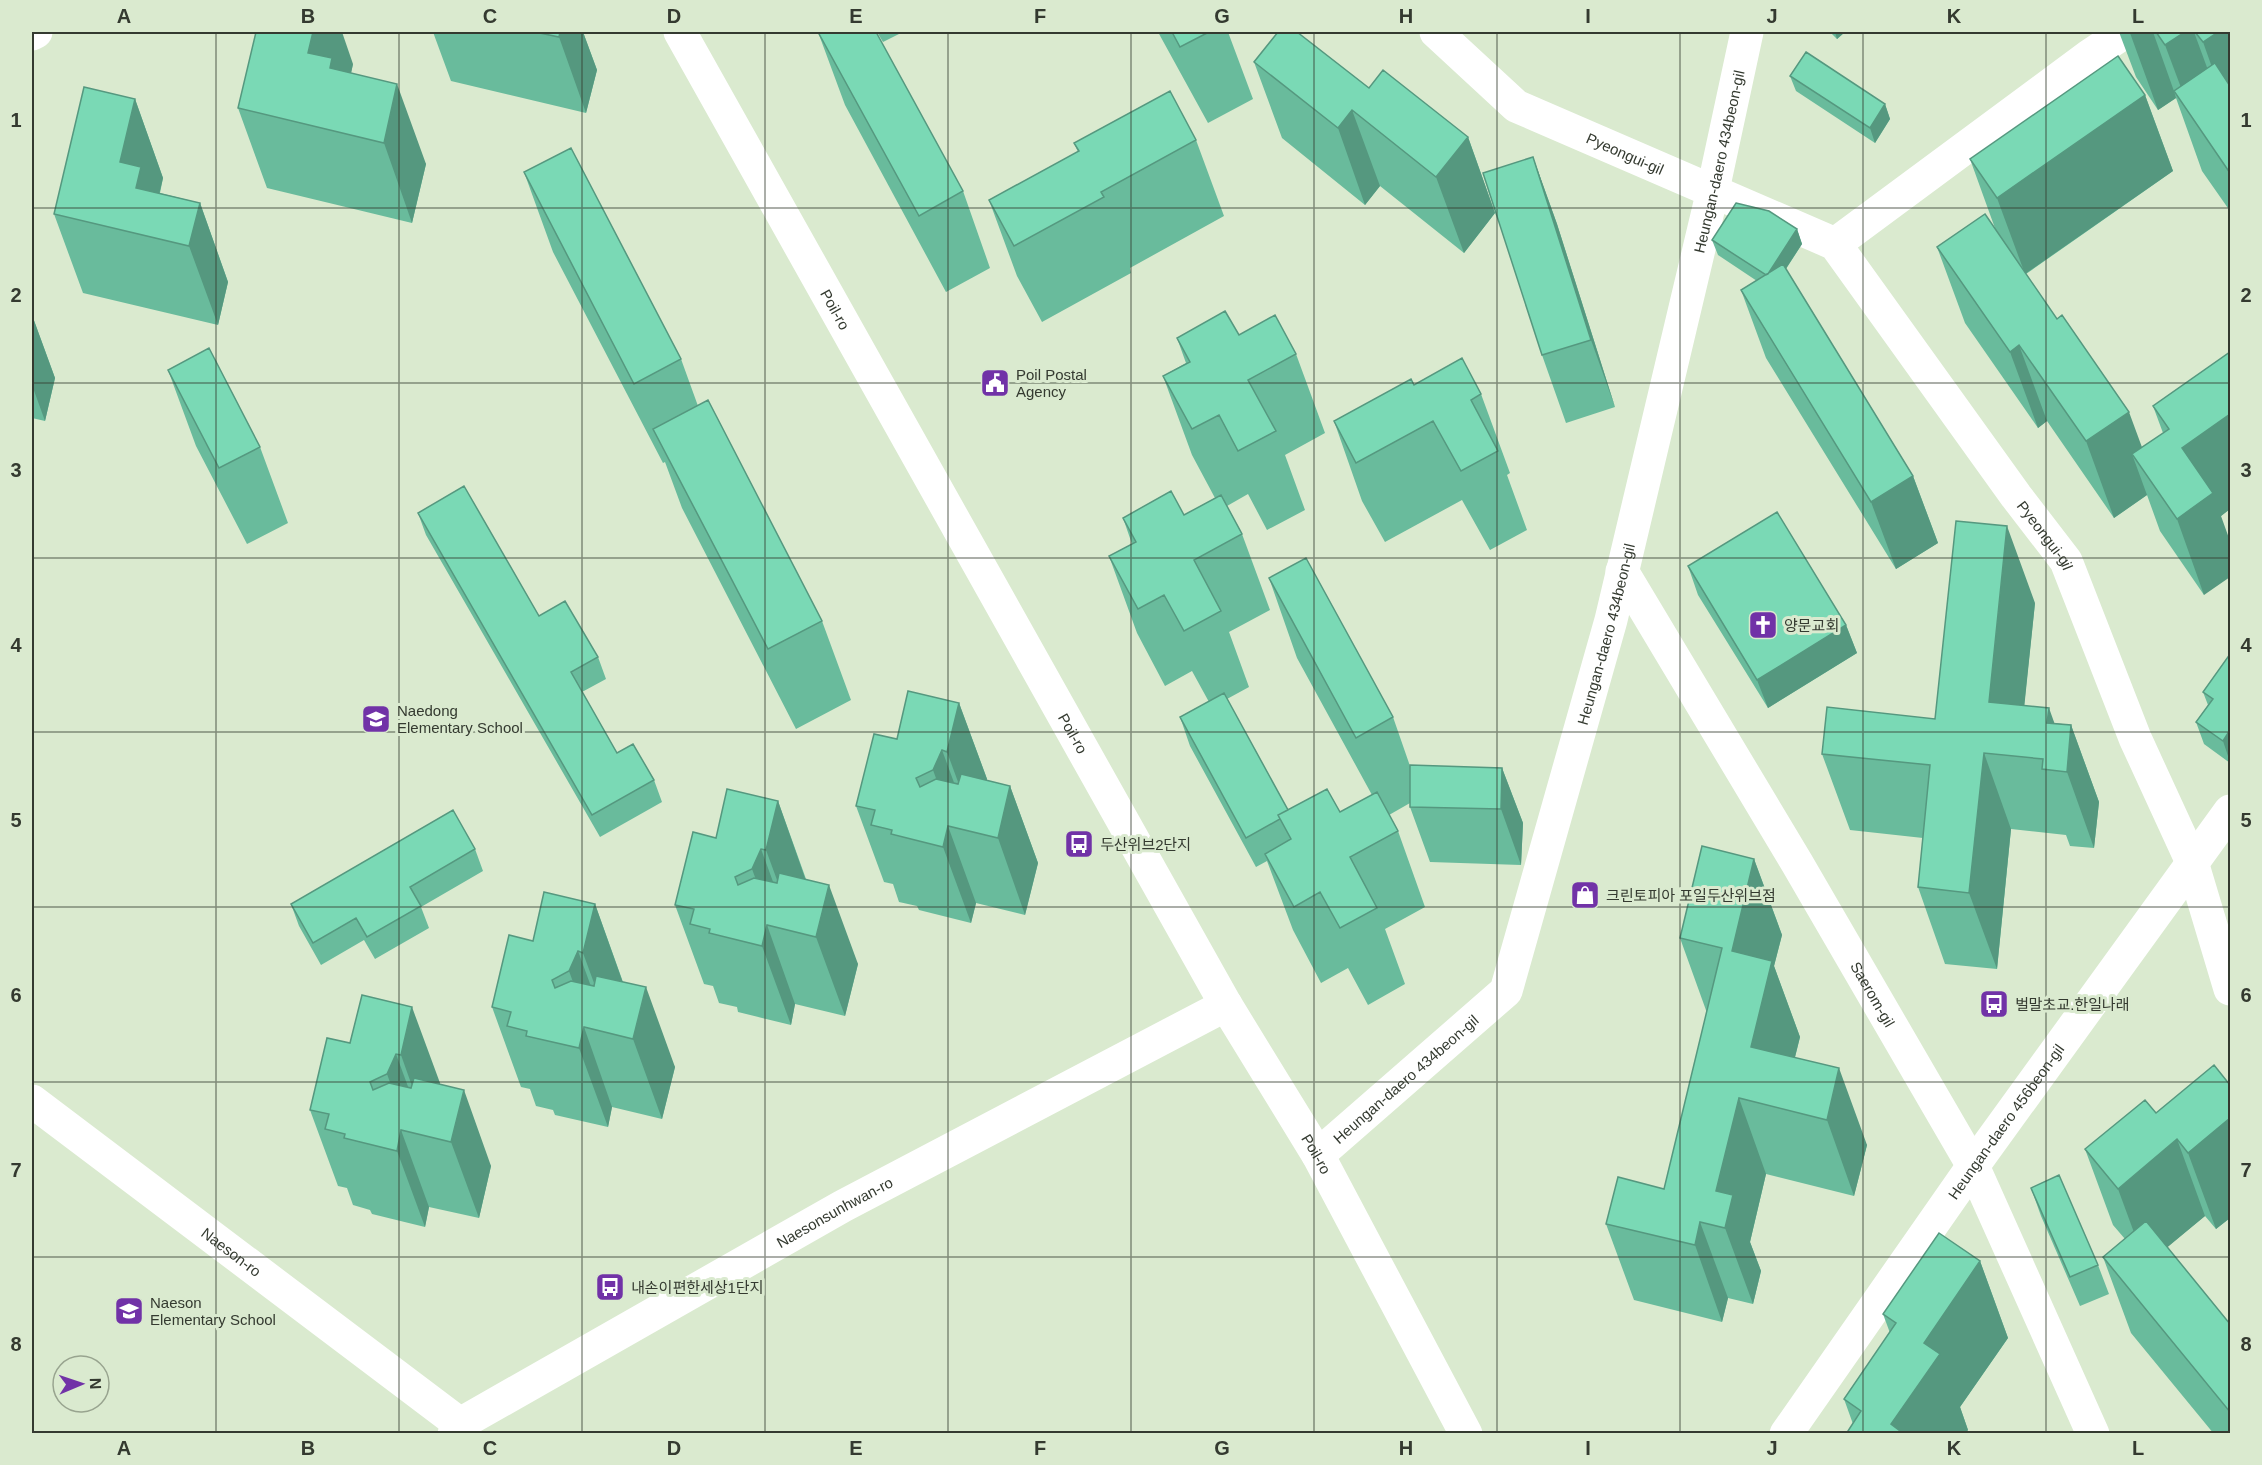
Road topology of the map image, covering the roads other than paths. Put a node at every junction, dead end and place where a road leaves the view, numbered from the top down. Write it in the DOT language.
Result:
graph roads {
  1 [pos="36,32"];
  2 [pos="680,32"];
  3 [pos="1436,32"];
  4 [pos="1747,32"];
  5 [pos="2125,32"];
  6 [pos="32,34"];
  7 [pos="1713,190"];
  8 [pos="1835,244"];
  9 [pos="1622,571"];
  10 [pos="2230,811"];
  11 [pos="2192,862"];
  12 [pos="2230,989"];
  13 [pos="1226,1005"];
  14 [pos="32,1101"];
  15 [pos="1318,1155"];
  16 [pos="1972,1166"];
  17 [pos="457,1429"];
  18 [pos="1466,1434"];
  19 [pos="1786,1434"];
  20 [pos="2092,1434"];
  1 -- 6 [label="street"];
  2 -- 13 [label="street, Poil-ro"];
  3 -- 7 [label="street, Pyeongui-gil"];
  4 -- 7 [label="street, Heungan-daero 434beon-gil"];
  5 -- 8 [label="street"];
  7 -- 8 [label="street, Pyeongui-gil"];
  7 -- 9 [label="street, Heungan-daero 434beon-gil"];
  8 -- 11 [label="street, Pyeongui-gil"];
  9 -- 15 [label="street, Heungan-daero 434beon-gil"];
  9 -- 16 [label="street, Saerom-gil"];
  10 -- 11 [label="street, Heungan-daero 456beon-gil"];
  11 -- 12 [label="street, Pyeongui-gil"];
  11 -- 16 [label="street, Heungan-daero 456beon-gil"];
  13 -- 15 [label="street, Poil-ro"];
  13 -- 17 [label="street, Naesonsunhwan-ro"];
  14 -- 17 [label="street, Naeson-ro"];
  15 -- 18 [label="street, Poil-ro"];
  16 -- 19 [label="street, Heungan-daero 456beon-gil"];
  16 -- 20 [label="street, Saerom-gil"];
}
